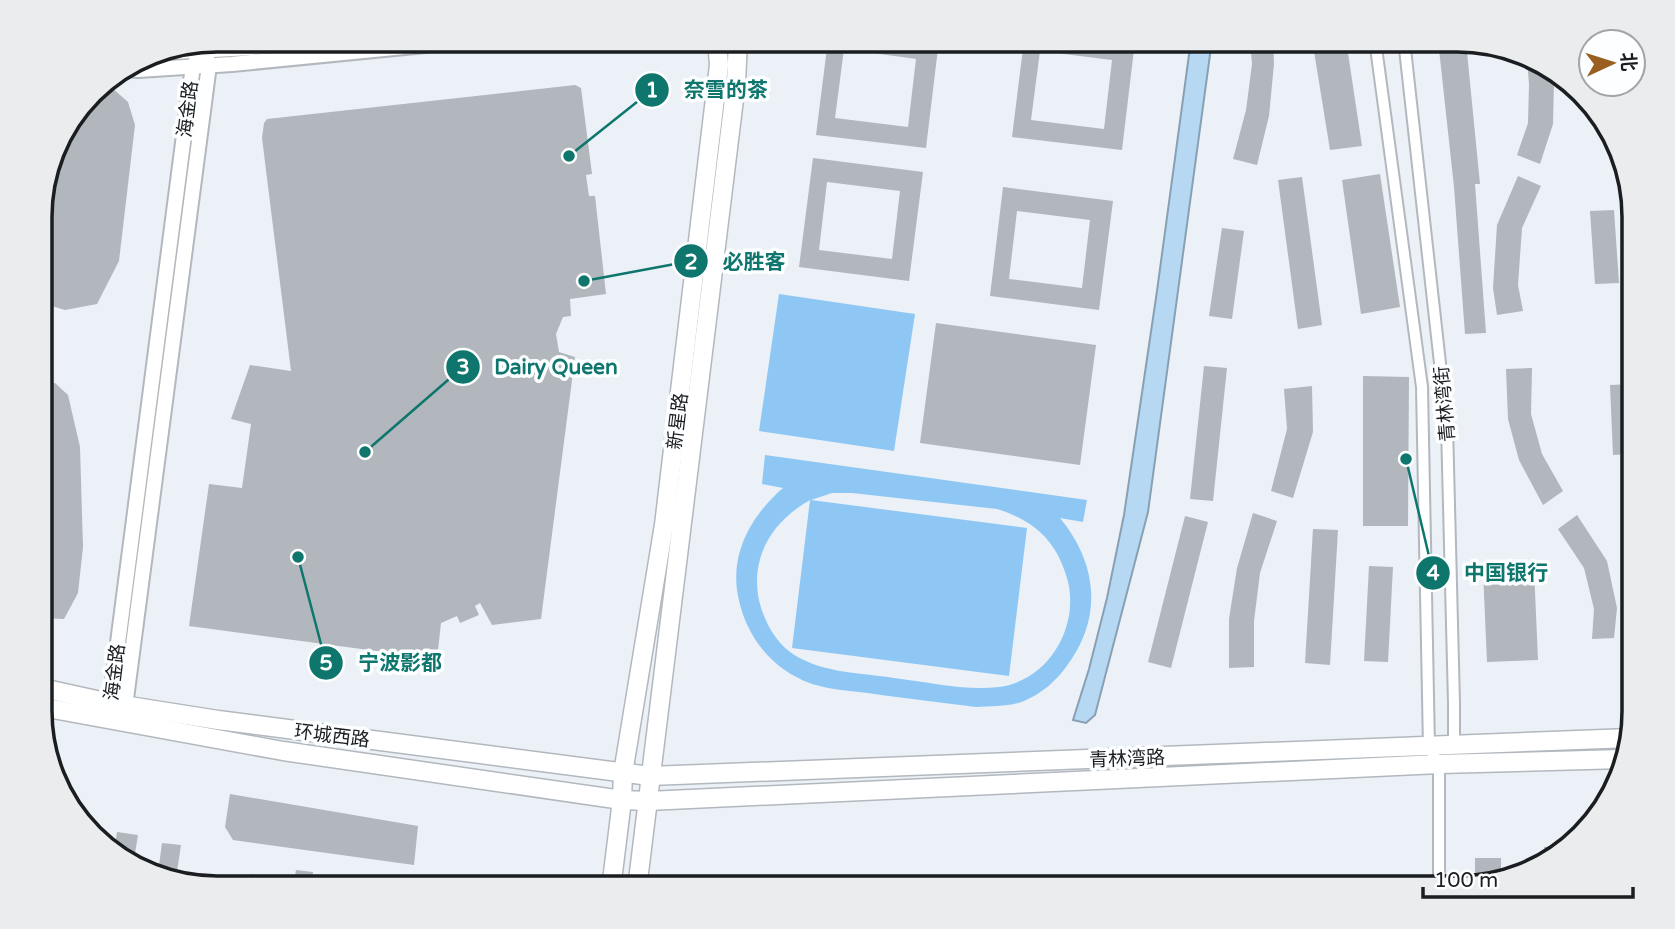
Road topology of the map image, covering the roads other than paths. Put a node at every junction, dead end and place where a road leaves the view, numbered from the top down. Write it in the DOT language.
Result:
graph roads {
  1 [pos="1377,52"];
  2 [pos="1405,52"];
  3 [pos="206,53"];
  4 [pos="339,53"];
  5 [pos="718,53"];
  6 [pos="737,53"];
  7 [pos="200,54"];
  8 [pos="209,65"];
  9 [pos="193,66"];
  10 [pos="146,69"];
  11 [pos="52,691"];
  12 [pos="52,708"];
  13 [pos="116,713"];
  14 [pos="1620,738"];
  15 [pos="1454,745"];
  16 [pos="1429,747"];
  17 [pos="1615,759"];
  18 [pos="1439,764"];
  19 [pos="623,773"];
  20 [pos="650,776"];
  21 [pos="622,800"];
  22 [pos="648,801"];
  23 [pos="613,876"];
  24 [pos="639,876"];
  25 [pos="1439,876"];
  1 -- 16 [label="street, 青林湾街"];
  2 -- 15 [label="street, 青林湾街"];
  3 -- 8 [label="street, 海金路"];
  4 -- 8 [label="street"];
  5 -- 19 [label="main road, 新星路"];
  6 -- 20 [label="main road, 新星路"];
  7 -- 9 [label="street, 海金路"];
  8 -- 9 [label="street"];
  8 -- 13 [label="street, 海金路"];
  9 -- 10 [label="street"];
  9 -- 13 [label="street, 海金路"];
  11 -- 13 [label="main road, 环城西路"];
  12 -- 13 [label="main road"];
  13 -- 19 [label="main road, 环城西路"];
  13 -- 21 [label="main road, 青林湾路"];
  14 -- 15 [label="main road, 青林湾路"];
  15 -- 16 [label="main road, 青林湾路"];
  15 -- 18 [label="street"];
  16 -- 18 [label="street, 青林湾街"];
  16 -- 20 [label="main road, 青林湾路"];
  17 -- 18 [label="main road, 青林湾路"];
  18 -- 22 [label="main road, 青林湾路"];
  18 -- 25 [label="street"];
  19 -- 20 [label="main road, 青林湾路"];
  19 -- 21 [label="main road, 新星路"];
  20 -- 22 [label="main road, 新星路"];
  21 -- 22 [label="main road, 青林湾路"];
  21 -- 23 [label="main road, 新星路"];
  22 -- 24 [label="main road, 新星路"];
}
